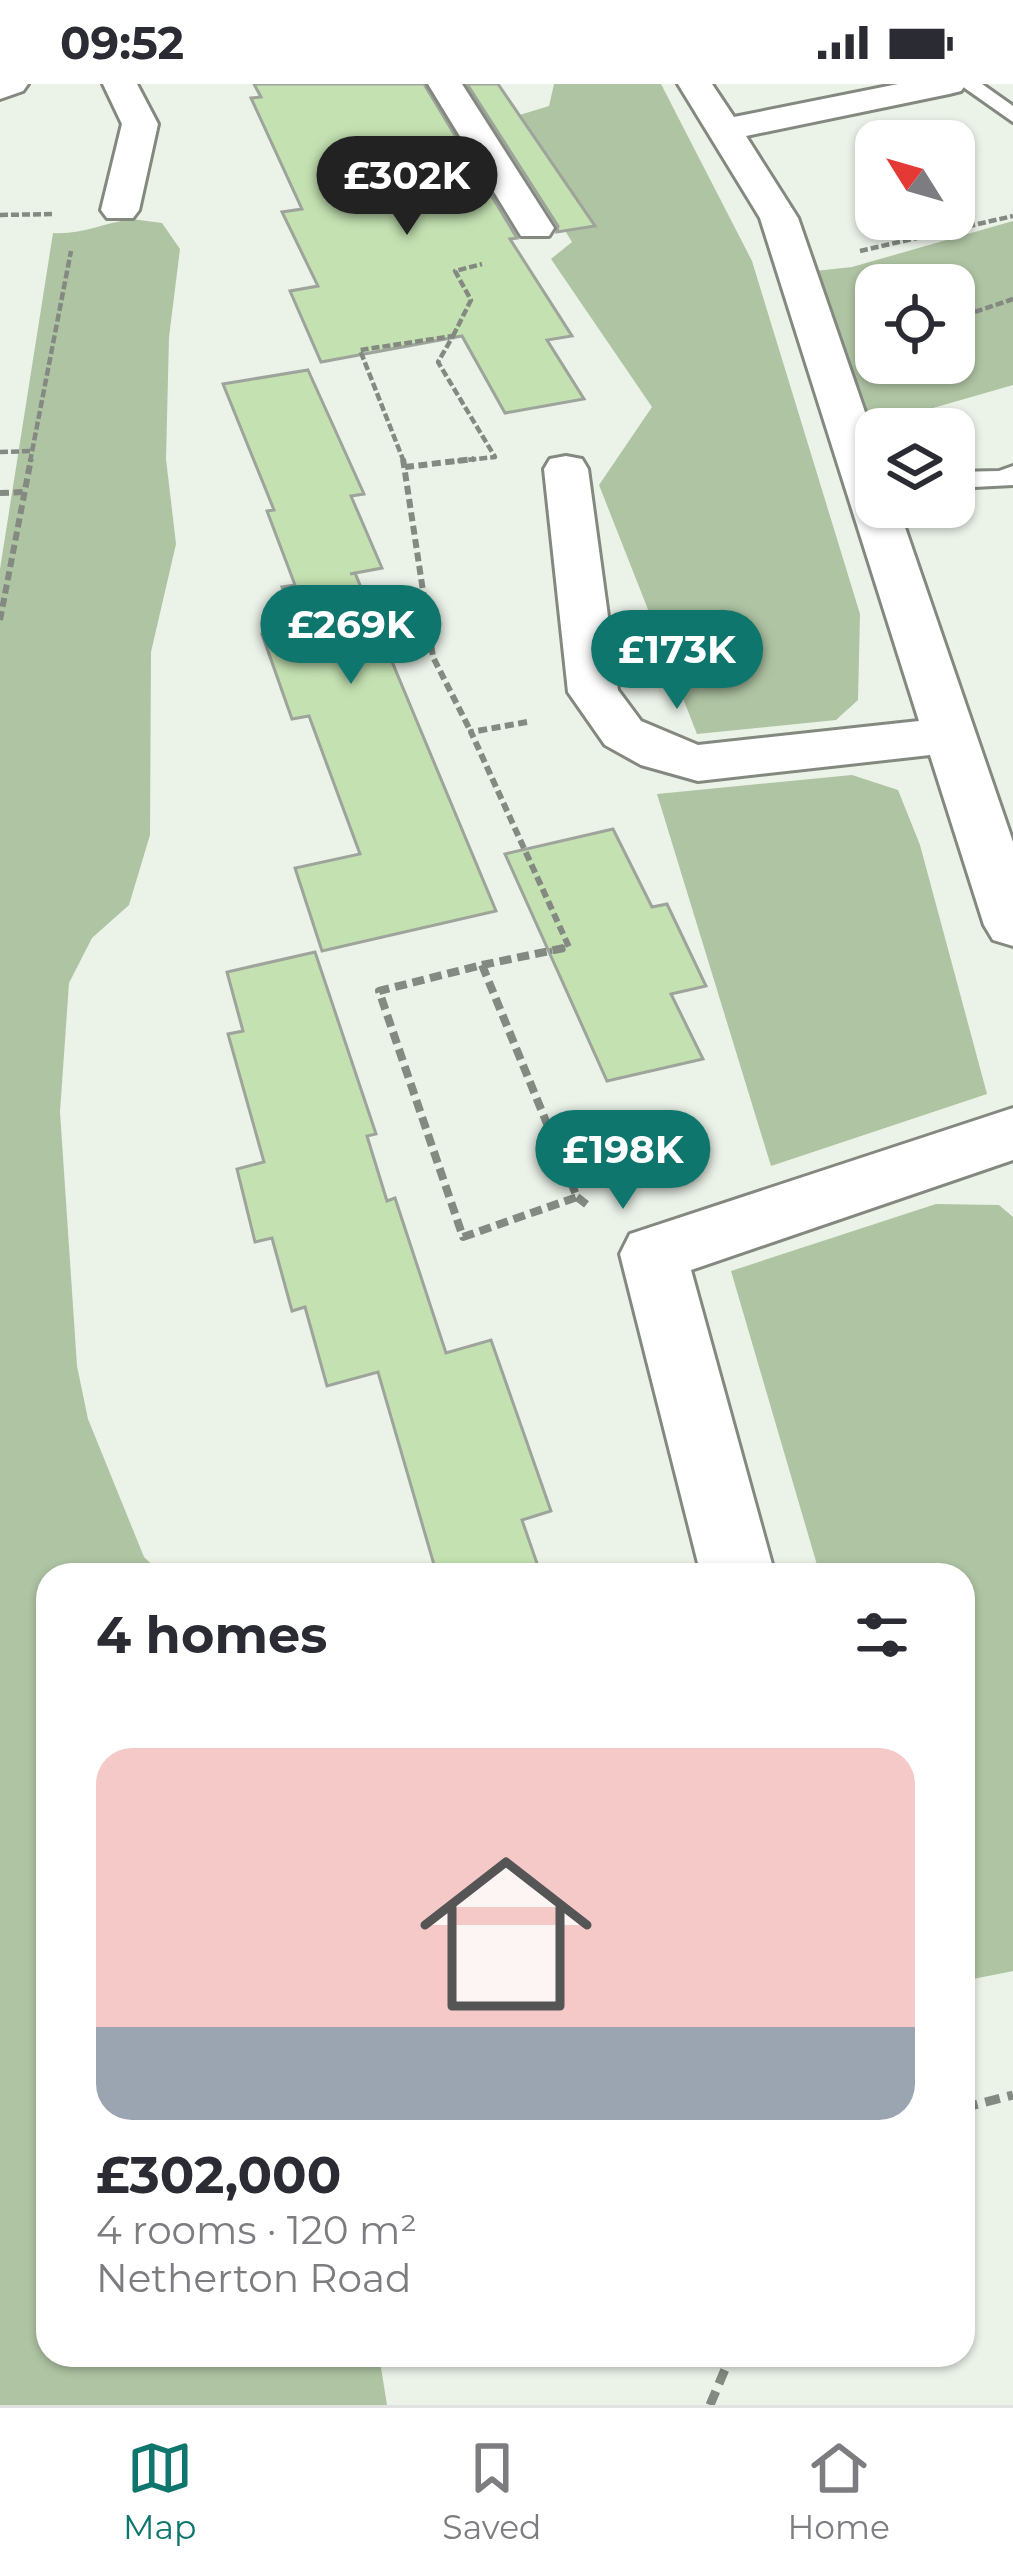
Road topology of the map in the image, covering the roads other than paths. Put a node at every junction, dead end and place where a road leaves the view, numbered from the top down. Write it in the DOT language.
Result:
graph roads {
  1 [pos="11,84"];
  2 [pos="121,84"];
  3 [pos="445,84"];
  4 [pos="695,84"];
  5 [pos="949,84"];
  6 [pos="969,84"];
  7 [pos="0,89"];
  8 [pos="1013,116"];
  9 [pos="724,130"];
  10 [pos="120,210"];
  11 [pos="535,228"];
  12 [pos="855,436"];
  13 [pos="566,469"];
  14 [pos="975,482"];
  15 [pos="1010,484"];
  16 [pos="885,528"];
  17 [pos="950,735"];
  18 [pos="1013,926"];
  19 [pos="1013,1134"];
  20 [pos="735,1563"];
  1 -- 7 [label="street"];
  2 -- 10 [label="street"];
  3 -- 11 [label="street"];
  4 -- 9 [label="street"];
  5 -- 9 [label="street"];
  6 -- 8 [label="lane"];
  9 -- 12 [label="street"];
  13 -- 17 [label="street"];
  14 -- 15 [label="lane"];
  16 -- 17 [label="street"];
  17 -- 18 [label="street"];
  19 -- 20 [label="street"];
}
